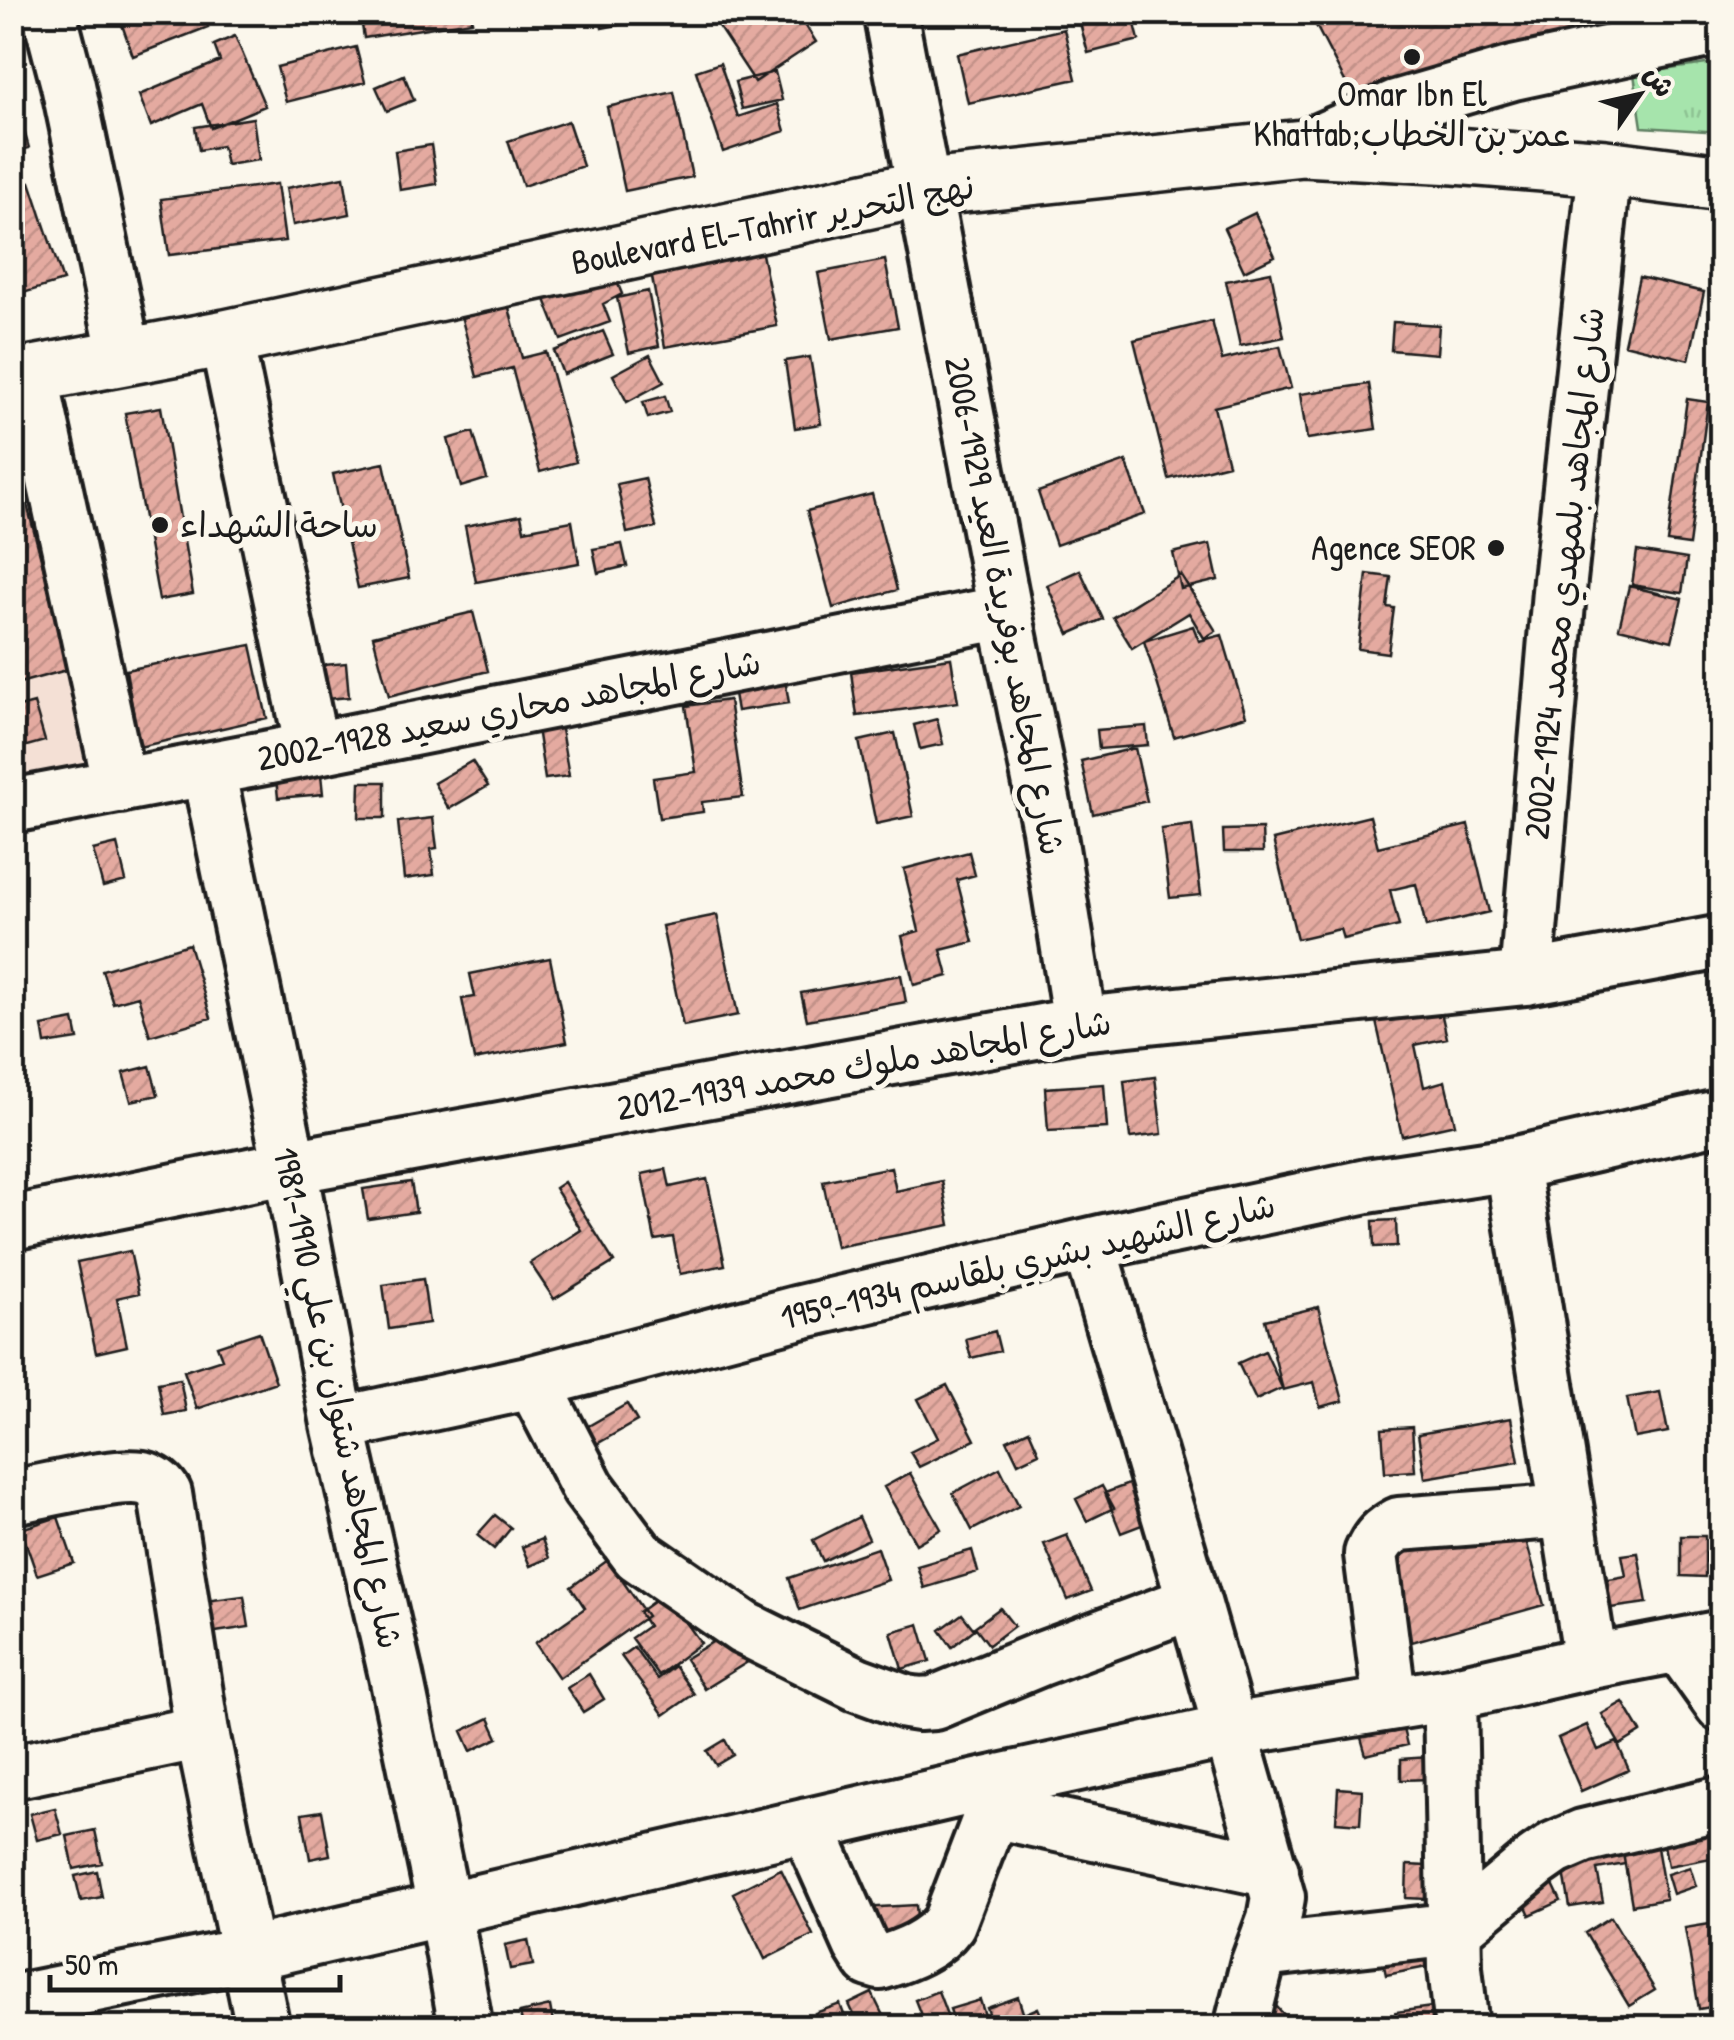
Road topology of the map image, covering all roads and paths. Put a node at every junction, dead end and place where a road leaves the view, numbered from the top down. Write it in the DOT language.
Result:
graph roads {
  1 [pos="48,12"];
  2 [pos="890,12"];
  3 [pos="1722,28"];
  4 [pos="1303,148"];
  5 [pos="1604,168"];
  6 [pos="1722,183"];
  7 [pos="926,188"];
  8 [pos="226,338"];
  9 [pos="124,357"];
  10 [pos="22,376"];
  11 [pos="1005,612"];
  12 [pos="312,750"];
  13 [pos="208,769"];
  14 [pos="120,786"];
  15 [pos="12,806"];
  16 [pos="1722,942"];
  17 [pos="1526,978"];
  18 [pos="1080,1024"];
  19 [pos="1722,1116"];
  20 [pos="1512,1164"];
  21 [pos="290,1167"];
  22 [pos="12,1223"];
  23 [pos="1089,1246"];
  24 [pos="533,1382"];
  25 [pos="338,1424"];
  26 [pos="12,1497"];
  27 [pos="1568,1511"];
  28 [pos="1194,1602"];
  29 [pos="1701,1642"];
  30 [pos="1591,1662"];
  31 [pos="1450,1694"];
  32 [pos="1390,1704"];
  33 [pos="1722,1705"];
  34 [pos="1230,1731"];
  35 [pos="202,1732"];
  36 [pos="12,1772"];
  37 [pos="998,1796"];
  38 [pos="1722,1803"];
  39 [pos="807,1825"];
  40 [pos="1272,1872"];
  41 [pos="444,1909"];
  42 [pos="1455,1929"];
  43 [pos="1262,1951"];
  44 [pos="249,1954"];
  45 [pos="12,2002"];
  46 [pos="264,2028"];
  47 [pos="466,2028"];
  48 [pos="1242,2028"];
  49 [pos="1462,2028"];
  1 -- 9 [label="street"];
  2 -- 7 [label="street, شارع المجاهد بوفريدة العيد 1929-2006"];
  3 -- 4 [label="street"];
  4 -- 5 [label="main road, Boulevard El-Tahrir نهج التحرير"];
  4 -- 7 [label="main road, Boulevard El-Tahrir نهج التحرير"];
  5 -- 6 [label="main road, Boulevard El-Tahrir نهج التحرير"];
  5 -- 17 [label="street, شارع المجاهد بلمهدي محمد 1924-2002"];
  7 -- 8 [label="main road, Boulevard El-Tahrir نهج التحرير"];
  7 -- 11 [label="street, شارع المجاهد بوفريدة العيد 1929-2006"];
  8 -- 9 [label="main road, Boulevard El-Tahrir نهج التحرير"];
  8 -- 12 [label="street"];
  9 -- 10 [label="main road, Boulevard El-Tahrir نهج التحرير"];
  10 -- 14 [label="street"];
  11 -- 12 [label="street, شارع المجاهد محاري سعيد 1928-2002"];
  11 -- 18 [label="street, شارع المجاهد بوفريدة العيد 1929-2006"];
  12 -- 13 [label="street, شارع المجاهد محاري سعيد 1928-2002"];
  13 -- 14 [label="street, شارع المجاهد محاري سعيد 1928-2002"];
  13 -- 21 [label="street, شارع المجاهد شتوان بن علي 1910-1981"];
  14 -- 15 [label="street, شارع المجاهد محاري سعيد 1928-2002"];
  16 -- 17 [label="street, شارع المجاهد ملوك محمد 1939-2012"];
  17 -- 18 [label="street, شارع المجاهد ملوك محمد 1939-2012"];
  18 -- 21 [label="street, شارع المجاهد ملوك محمد 1939-2012"];
  19 -- 20 [label="street, شارع الشهيد بشري بلقاسم 1934-1959"];
  20 -- 23 [label="street, شارع الشهيد بشري بلقاسم 1934-1959"];
  20 -- 27 [label="street"];
  21 -- 22 [label="street, شارع المجاهد ملوك محمد 1939-2012"];
  21 -- 25 [label="street, شارع المجاهد شتوان بن علي 1910-1981"];
  23 -- 24 [label="street, شارع الشهيد بشري بلقاسم 1934-1959"];
  23 -- 28 [label="street"];
  24 -- 25 [label="street, شارع الشهيد بشري بلقاسم 1934-1959"];
  24 -- 28 [label="street"];
  25 -- 41 [label="street, شارع المجاهد شتوان بن علي 1910-1981"];
  26 -- 35 [label="street"];
  27 -- 30 [label="street"];
  27 -- 32 [label="street"];
  28 -- 34 [label="street"];
  29 -- 30 [label="street"];
  29 -- 33 [label="street"];
  30 -- 31 [label="street"];
  31 -- 32 [label="street"];
  31 -- 42 [label="street"];
  32 -- 34 [label="street"];
  34 -- 37 [label="street"];
  34 -- 40 [label="street"];
  35 -- 36 [label="street"];
  35 -- 44 [label="street"];
  37 -- 39 [label="street"];
  37 -- 39 [label="street"];
  37 -- 40 [label="street"];
  38 -- 42 [label="street"];
  39 -- 41 [label="street"];
  40 -- 43 [label="street"];
  41 -- 44 [label="street"];
  41 -- 47 [label="street, شارع المجاهد شتوان بن علي 1910-1981"];
  42 -- 43 [label="street"];
  42 -- 49 [label="street"];
  43 -- 48 [label="street"];
  44 -- 45 [label="street"];
  44 -- 46 [label="street"];
}
